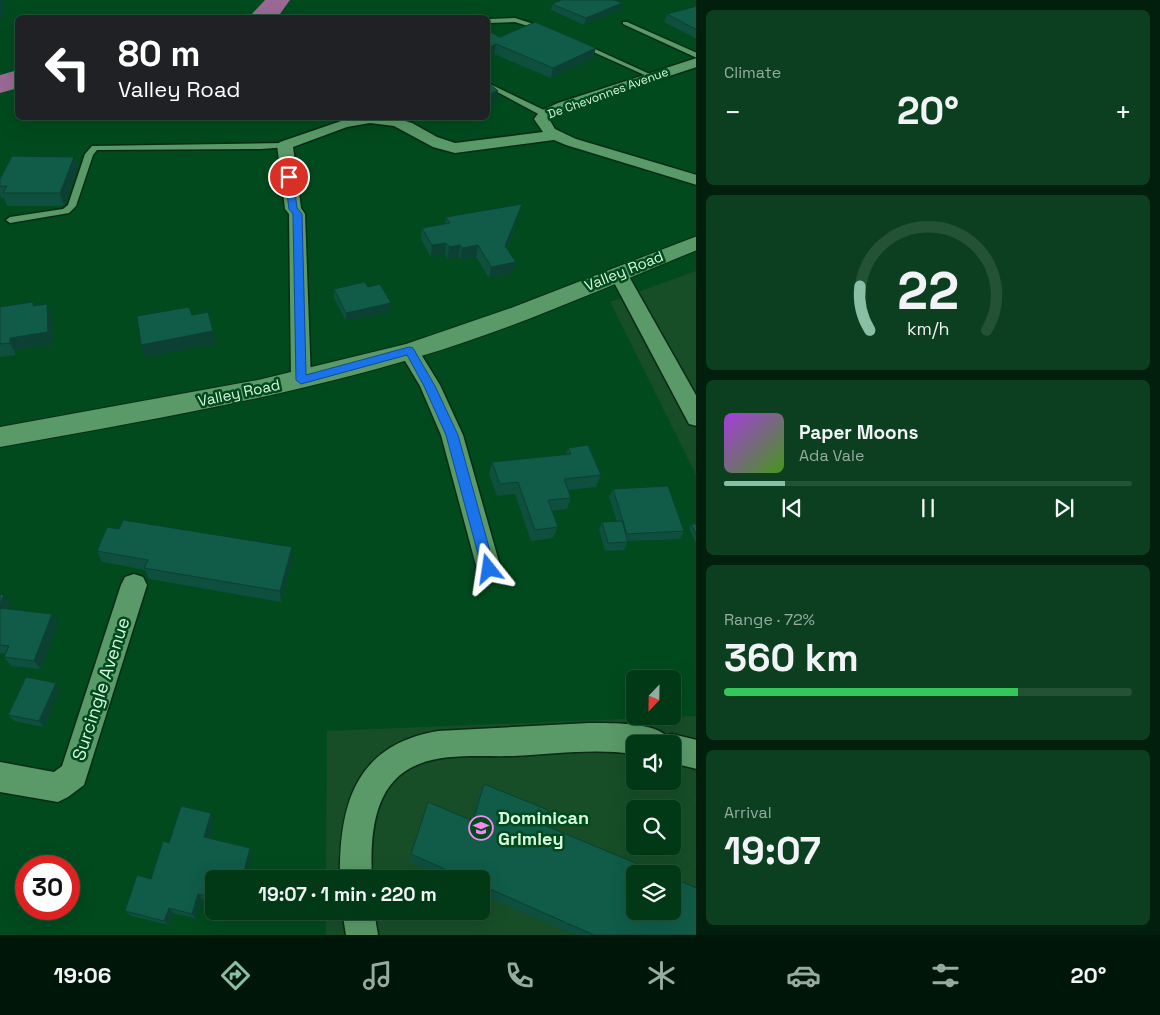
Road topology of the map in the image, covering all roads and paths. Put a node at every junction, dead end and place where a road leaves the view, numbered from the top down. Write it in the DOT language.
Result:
graph roads {
  1 [pos="490,21"];
  2 [pos="626,23"];
  3 [pos="551,32"];
  4 [pos="574,42"];
  5 [pos="696,56"];
  6 [pos="696,62"];
  7 [pos="651,76"];
  8 [pos="490,86"];
  9 [pos="545,114"];
  10 [pos="357,120"];
  11 [pos="389,120"];
  12 [pos="556,136"];
  13 [pos="285,145"];
  14 [pos="696,180"];
  15 [pos="10,220"];
  16 [pos="696,242"];
  17 [pos="618,273"];
  18 [pos="409,351"];
  19 [pos="301,380"];
  20 [pos="696,418"];
  21 [pos="0,437"];
  22 [pos="489,569"];
  23 [pos="134,585"];
  24 [pos="626,739"];
  25 [pos="681,751"];
  26 [pos="696,755"];
  27 [pos="0,776"];
  28 [pos="356,870"];
  29 [pos="360,920"];
  30 [pos="362,935"];
  1 -- 3 [label="lane"];
  2 -- 5 [label="lane"];
  4 -- 7 [label="lane"];
  6 -- 7 [label="street, De Chevonnes Avenue"];
  7 -- 9 [label="street, De Chevonnes Avenue"];
  8 -- 9 [label="lane"];
  9 -- 12 [label="street, De Chevonnes Avenue"];
  10 -- 13 [label="street"];
  11 -- 12 [label="street"];
  12 -- 14 [label="street, De Chevonnes Avenue"];
  13 -- 15 [label="lane"];
  13 -- 19 [label="street"];
  16 -- 17 [label="street, Valley Road"];
  17 -- 18 [label="street, Valley Road"];
  17 -- 20 [label="street"];
  18 -- 19 [label="street, Valley Road"];
  18 -- 22 [label="street"];
  19 -- 21 [label="street, Valley Road"];
  23 -- 27 [label="street, Surcingle Avenue"];
  24 -- 28 [label="street"];
  25 -- 26 [label="street"];
  29 -- 30 [label="street"];
}
